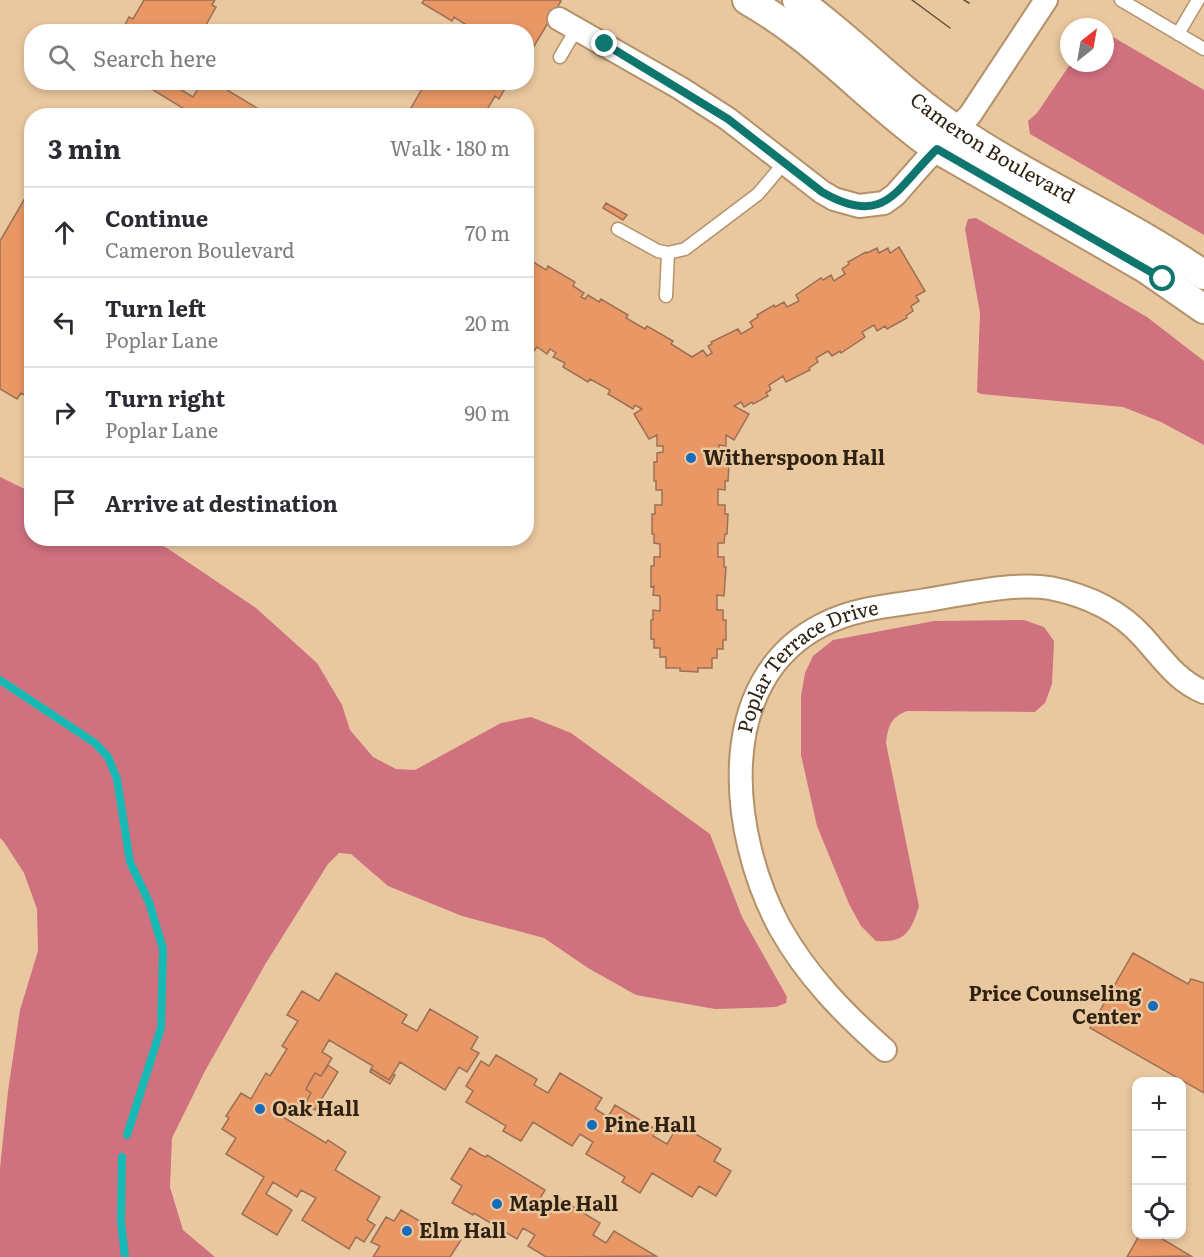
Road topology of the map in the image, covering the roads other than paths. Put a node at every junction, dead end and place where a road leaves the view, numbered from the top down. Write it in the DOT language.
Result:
graph roads {
  1 [pos="747,0"];
  2 [pos="797,0"];
  3 [pos="1046,0"];
  4 [pos="1120,0"];
  5 [pos="1198,0"];
  6 [pos="568,23"];
  7 [pos="1178,34"];
  8 [pos="1204,49"];
  9 [pos="560,57"];
  10 [pos="947,140"];
  11 [pos="785,162"];
  12 [pos="618,229"];
  13 [pos="668,253"];
  14 [pos="1204,275"];
  15 [pos="666,296"];
  16 [pos="1204,309"];
  17 [pos="1204,692"];
  18 [pos="885,1050"];
  1 -- 10 [label="street, Cameron Boulevard"];
  2 -- 10 [label="street, Cameron Boulevard"];
  3 -- 10 [label="street"];
  4 -- 7 [label="lane"];
  5 -- 7 [label="lane"];
  6 -- 9 [label="lane"];
  6 -- 11 [label="street"];
  7 -- 8 [label="lane"];
  10 -- 11 [label="street"];
  10 -- 14 [label="street, Cameron Boulevard"];
  10 -- 16 [label="street, Cameron Boulevard"];
  11 -- 13 [label="lane"];
  12 -- 13 [label="lane"];
  13 -- 15 [label="lane"];
  17 -- 18 [label="street, Poplar Terrace Drive"];
}
